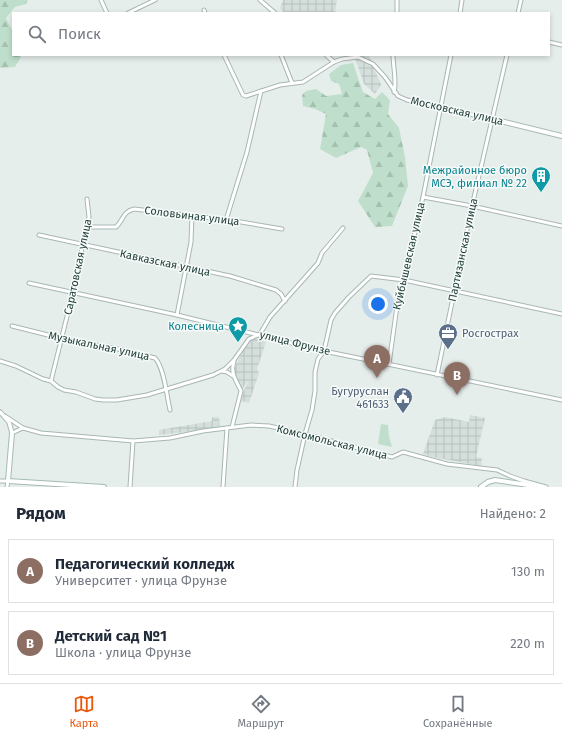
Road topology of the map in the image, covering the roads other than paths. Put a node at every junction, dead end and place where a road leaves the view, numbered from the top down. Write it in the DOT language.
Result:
graph roads {
  1 [pos="101,0"];
  2 [pos="155,0"];
  3 [pos="260,0"];
  4 [pos="397,0"];
  5 [pos="462,0"];
  6 [pos="520,0"];
  7 [pos="107,12"];
  8 [pos="130,12"];
  9 [pos="274,12"];
  10 [pos="397,12"];
  11 [pos="460,12"];
  12 [pos="518,12"];
  13 [pos="550,42"];
  14 [pos="562,45"];
  15 [pos="224,56"];
  16 [pos="281,56"];
  17 [pos="327,56"];
  18 [pos="393,56"];
  19 [pos="451,56"];
  20 [pos="508,56"];
  21 [pos="334,62"];
  22 [pos="292,83"];
  23 [pos="261,91"];
  24 [pos="394,92"];
  25 [pos="441,107"];
  26 [pos="492,119"];
  27 [pos="562,136"];
  28 [pos="423,197"];
  29 [pos="87,199"];
  30 [pos="472,206"];
  31 [pos="192,216"];
  32 [pos="226,220"];
  33 [pos="562,226"];
  34 [pos="86,227"];
  35 [pos="343,228"];
  36 [pos="282,229"];
  37 [pos="39,235"];
  38 [pos="82,245"];
  39 [pos="187,267"];
  40 [pos="404,280"];
  41 [pos="29,283"];
  42 [pos="454,291"];
  43 [pos="73,292"];
  44 [pos="285,301"];
  45 [pos="177,314"];
  46 [pos="562,314"];
  47 [pos="12,326"];
  48 [pos="260,334"];
  49 [pos="62,338"];
  50 [pos="324,351"];
  51 [pos="234,360"];
  52 [pos="0,361"];
  53 [pos="389,364"];
  54 [pos="222,371"];
  55 [pos="437,375"];
  56 [pos="233,376"];
  57 [pos="51,381"];
  58 [pos="165,389"];
  59 [pos="562,400"];
  60 [pos="170,410"];
  61 [pos="2,413"];
  62 [pos="232,427"];
  63 [pos="24,428"];
  64 [pos="228,428"];
  65 [pos="12,433"];
  66 [pos="305,434"];
  67 [pos="133,441"];
  68 [pos="0,481"];
  69 [pos="8,481"];
  70 [pos="526,483"];
  71 [pos="91,486"];
  72 [pos="7,487"];
  73 [pos="104,487"];
  74 [pos="130,487"];
  75 [pos="224,487"];
  76 [pos="295,487"];
  77 [pos="481,487"];
  78 [pos="542,487"];
  79 [pos="546,487"];
  1 -- 7 [label="street"];
  2 -- 8 [label="street"];
  3 -- 9 [label="street"];
  4 -- 10 [label="street"];
  5 -- 11 [label="street"];
  6 -- 12 [label="street"];
  13 -- 14 [label="street"];
  15 -- 23 [label="street"];
  16 -- 22 [label="street"];
  17 -- 21 [label="street"];
  18 -- 24 [label="street"];
  19 -- 25 [label="street, Куйбышевская улица"];
  20 -- 26 [label="street, Партизанская улица"];
  21 -- 22 [label="street"];
  21 -- 24 [label="street"];
  22 -- 23 [label="street"];
  23 -- 32 [label="street"];
  24 -- 25 [label="street, Московская улица"];
  25 -- 26 [label="street, Московская улица"];
  25 -- 28 [label="street, Куйбышевская улица"];
  26 -- 27 [label="main road, Московская улица"];
  26 -- 30 [label="street, Партизанская улица"];
  28 -- 30 [label="street"];
  28 -- 40 [label="street, Куйбышевская улица"];
  29 -- 34 [label="street, Саратовская улица"];
  30 -- 33 [label="street"];
  30 -- 42 [label="street, Партизанская улица"];
  31 -- 32 [label="street, Соловьиная улица"];
  31 -- 34 [label="street, Соловьиная улица"];
  31 -- 39 [label="street"];
  32 -- 36 [label="street, Соловьиная улица"];
  34 -- 38 [label="street, Саратовская улица"];
  35 -- 44 [label="street"];
  37 -- 38 [label="street, Кавказская улица"];
  38 -- 39 [label="street, Кавказская улица"];
  38 -- 43 [label="street, Саратовская улица"];
  39 -- 44 [label="street, Кавказская улица"];
  39 -- 45 [label="street"];
  40 -- 42 [label="street"];
  40 -- 50 [label="street"];
  40 -- 53 [label="street, Куйбышевская улица"];
  41 -- 43 [label="street, улица Фрунзе"];
  42 -- 46 [label="street"];
  42 -- 55 [label="street, Партизанская улица"];
  43 -- 45 [label="street, улица Фрунзе"];
  43 -- 49 [label="street, Саратовская улица"];
  44 -- 48 [label="street"];
  45 -- 48 [label="street, улица Фрунзе"];
  47 -- 49 [label="street, Музыкальная улица"];
  48 -- 50 [label="street, улица Фрунзе"];
  48 -- 51 [label="street"];
  49 -- 57 [label="street, Саратовская улица"];
  49 -- 58 [label="street, Музыкальная улица"];
  50 -- 53 [label="street, улица Фрунзе"];
  50 -- 66 [label="street"];
  51 -- 54 [label="street"];
  51 -- 56 [label="street"];
  52 -- 57 [label="street"];
  53 -- 55 [label="street, улица Фрунзе"];
  54 -- 56 [label="street"];
  54 -- 58 [label="street"];
  55 -- 59 [label="street, улица Фрунзе"];
  56 -- 62 [label="street"];
  57 -- 58 [label="street"];
  58 -- 60 [label="street, Музыкальная улица"];
  61 -- 63 [label="street, Комсомольская улица"];
  61 -- 65 [label="street"];
  62 -- 64 [label="street, Комсомольская улица"];
  62 -- 66 [label="street, Комсомольская улица"];
  63 -- 65 [label="street"];
  63 -- 67 [label="street, Комсомольская улица"];
  64 -- 67 [label="street, Комсомольская улица"];
  64 -- 75 [label="street"];
  65 -- 69 [label="main road"];
  66 -- 70 [label="street, Комсомольская улица"];
  66 -- 76 [label="street"];
  67 -- 74 [label="street"];
  68 -- 69 [label="street"];
  69 -- 71 [label="main road"];
  69 -- 72 [label="street"];
  70 -- 77 [label="main road, Комсомольская улица"];
  70 -- 78 [label="main road, Комсомольская улица"];
  70 -- 79 [label="street"];
  71 -- 73 [label="main road"];
}
